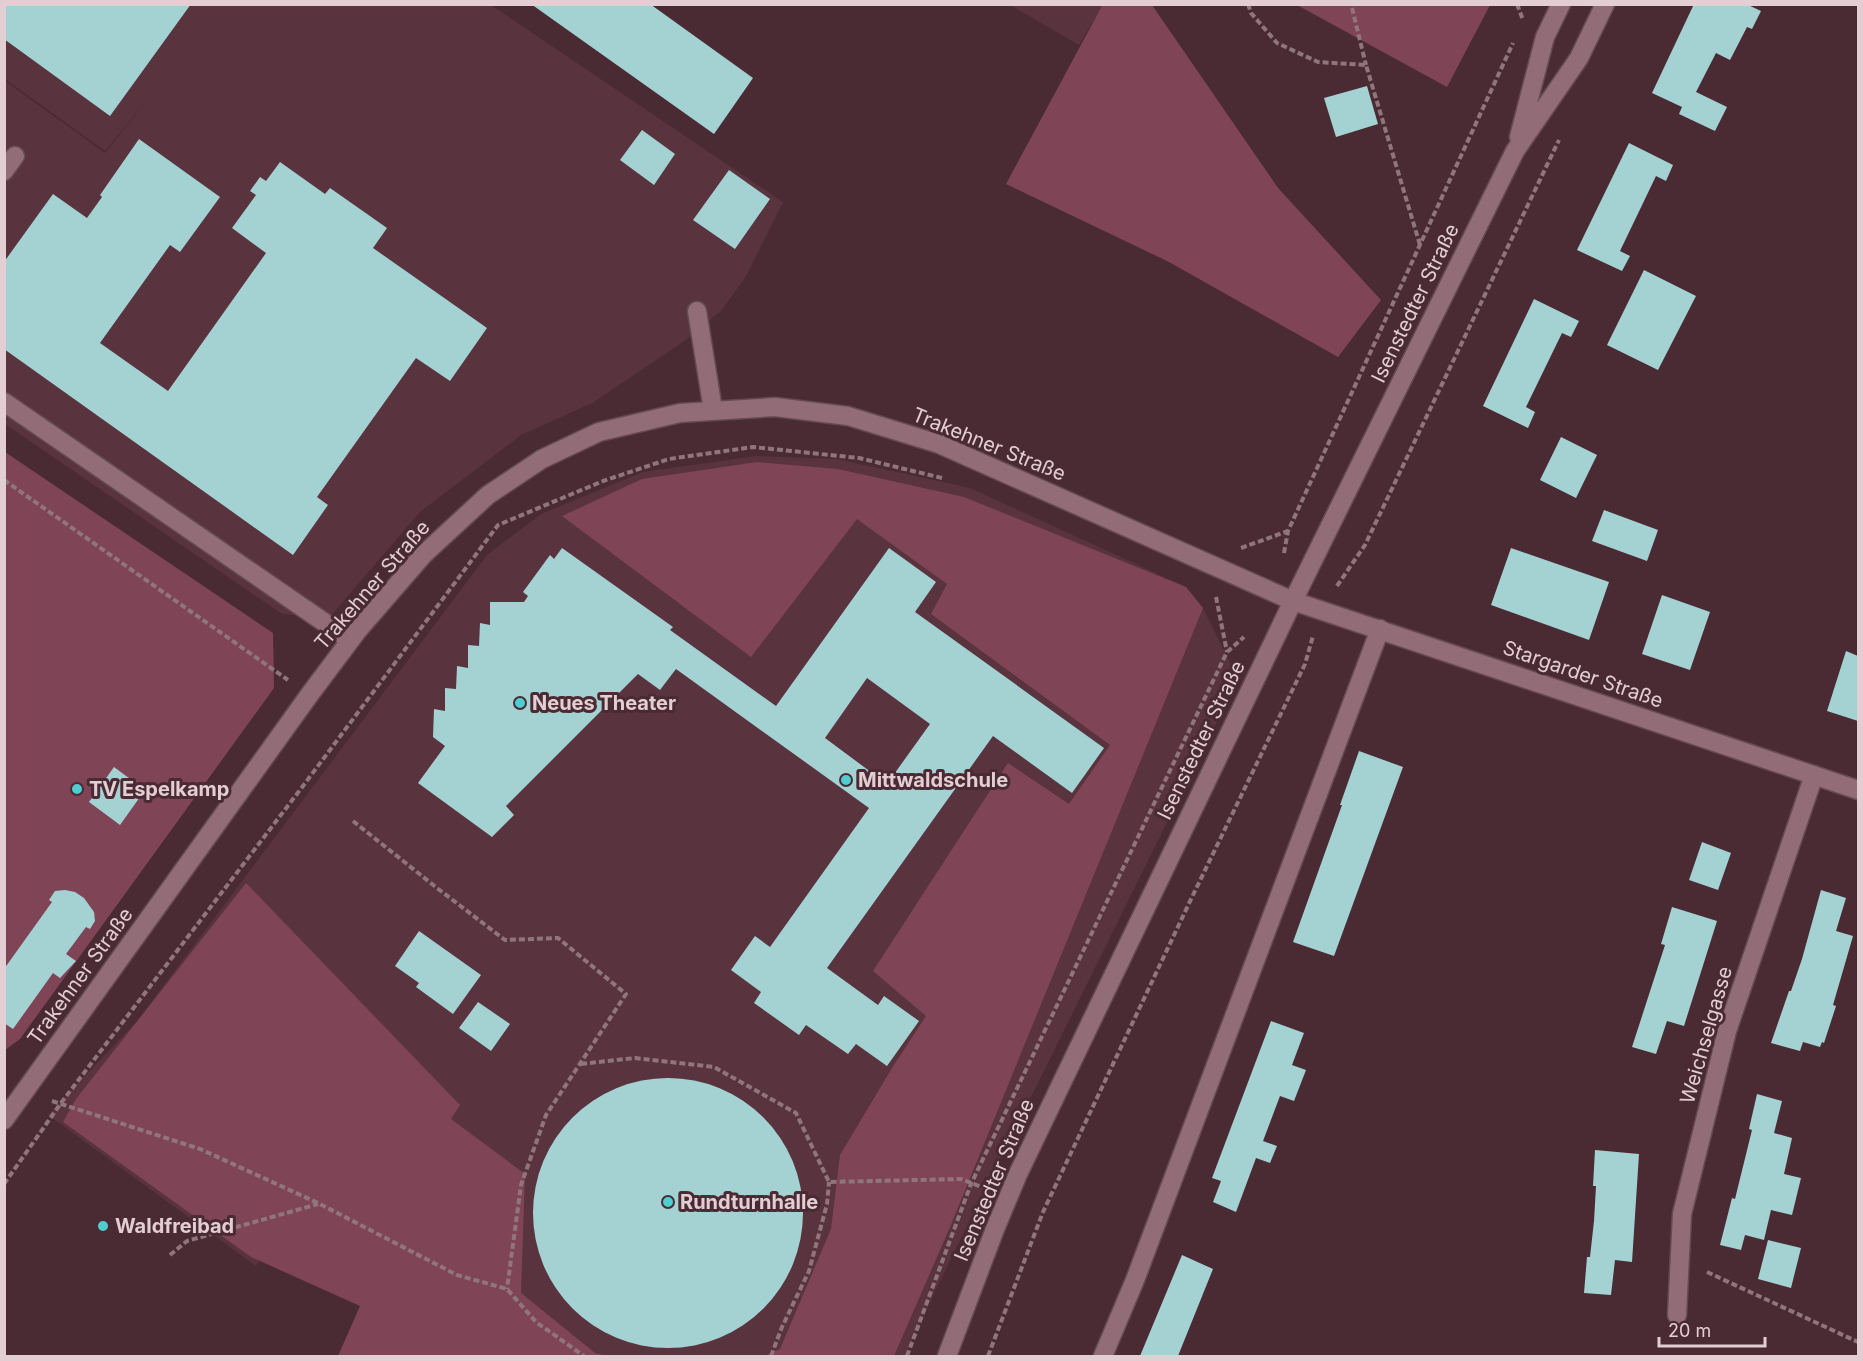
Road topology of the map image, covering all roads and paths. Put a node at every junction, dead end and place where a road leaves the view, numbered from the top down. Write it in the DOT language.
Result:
graph roads {
  1 [pos="1248,4"];
  2 [pos="1517,4"];
  3 [pos="1561,4"];
  4 [pos="1605,4"];
  5 [pos="1352,8"];
  6 [pos="1527,13"];
  7 [pos="1513,42"];
  8 [pos="1366,65"];
  9 [pos="1561,135"];
  10 [pos="1515,151"];
  11 [pos="1420,246"];
  12 [pos="697,311"];
  13 [pos="4,402"];
  14 [pos="713,410"];
  15 [pos="4,480"];
  16 [pos="951,480"];
  17 [pos="1237,550"];
  18 [pos="1208,592"];
  19 [pos="1293,601"];
  20 [pos="1321,610"];
  21 [pos="1380,629"];
  22 [pos="350,640"];
  23 [pos="310,694"];
  24 [pos="1814,775"];
  25 [pos="1858,790"];
  26 [pos="353,821"];
  27 [pos="580,1064"];
  28 [pos="25,1092"];
  29 [pos="61,1103"];
  30 [pos="4,1120"];
  31 [pos="829,1182"];
  32 [pos="4,1184"];
  33 [pos="971,1184"];
  34 [pos="318,1203"];
  35 [pos="170,1255"];
  36 [pos="1678,1258"];
  37 [pos="507,1289"];
  38 [pos="1677,1316"];
  39 [pos="1858,1342"];
  40 [pos="584,1356"];
  41 [pos="771,1356"];
  42 [pos="907,1356"];
  43 [pos="947,1356"];
  44 [pos="988,1356"];
  45 [pos="1103,1356"];
  1 -- 8 [label="path"];
  2 -- 6 [label="path"];
  3 -- 10 [label="street, Isenstedter Straße"];
  4 -- 10 [label="street, Isenstedter Straße"];
  5 -- 8 [label="path"];
  7 -- 11 [label="path"];
  8 -- 11 [label="path"];
  9 -- 20 [label="path"];
  10 -- 19 [label="street, Isenstedter Straße"];
  11 -- 17 [label="path"];
  12 -- 14 [label="street"];
  13 -- 22 [label="street"];
  14 -- 19 [label="street, Trakehner Straße"];
  14 -- 22 [label="street, Trakehner Straße"];
  15 -- 23 [label="path"];
  16 -- 29 [label="path"];
  18 -- 33 [label="path"];
  19 -- 20 [label="street, Stargarder Straße"];
  19 -- 43 [label="street, Isenstedter Straße"];
  20 -- 21 [label="street, Stargarder Straße"];
  20 -- 44 [label="path"];
  21 -- 24 [label="street, Stargarder Straße"];
  21 -- 45 [label="street"];
  22 -- 23 [label="street, Trakehner Straße"];
  23 -- 28 [label="street, Trakehner Straße"];
  24 -- 25 [label="street, Stargarder Straße"];
  24 -- 36 [label="street, Weichselgasse"];
  26 -- 27 [label="path"];
  27 -- 31 [label="path"];
  27 -- 37 [label="path"];
  28 -- 29 [label="path"];
  28 -- 30 [label="street, Trakehner Straße"];
  29 -- 32 [label="path"];
  29 -- 34 [label="path"];
  31 -- 33 [label="path"];
  31 -- 41 [label="path"];
  33 -- 42 [label="path"];
  34 -- 35 [label="path"];
  34 -- 37 [label="path"];
  36 -- 38 [label="street, Weichselgasse"];
  36 -- 39 [label="path"];
  37 -- 40 [label="path"];
}
